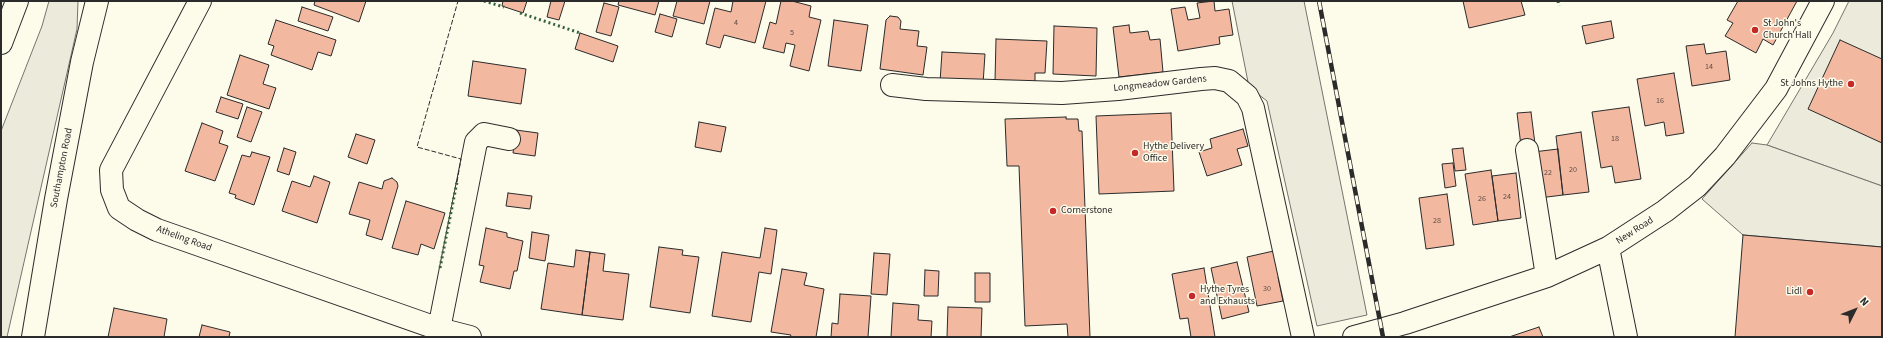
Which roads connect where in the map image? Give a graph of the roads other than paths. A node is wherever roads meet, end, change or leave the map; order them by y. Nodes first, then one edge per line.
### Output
1 (17, 1) edge
2 (97, 1) edge
3 (200, 1) edge
4 (1823, 1) edge
5 (1, 43) edge
6 (892, 85) dead end
7 (509, 139) dead end
8 (1527, 150) dead end
9 (1608, 248) junction
10 (1547, 276) junction
11 (439, 329) junction
12 (33, 337) edge
13 (470, 337) edge
14 (1303, 337) edge
15 (1354, 337) edge
16 (1626, 337) edge

1 - 5 street
2 - 12 street, Southampton Road
3 - 11 street, Atheling Road
4 - 9 street, New Road
6 - 14 street, Longmeadow Gardens
7 - 11 street
8 - 10 street
9 - 10 street, New Road
9 - 16 street
10 - 15 street, New Road
11 - 13 street, Atheling Road

